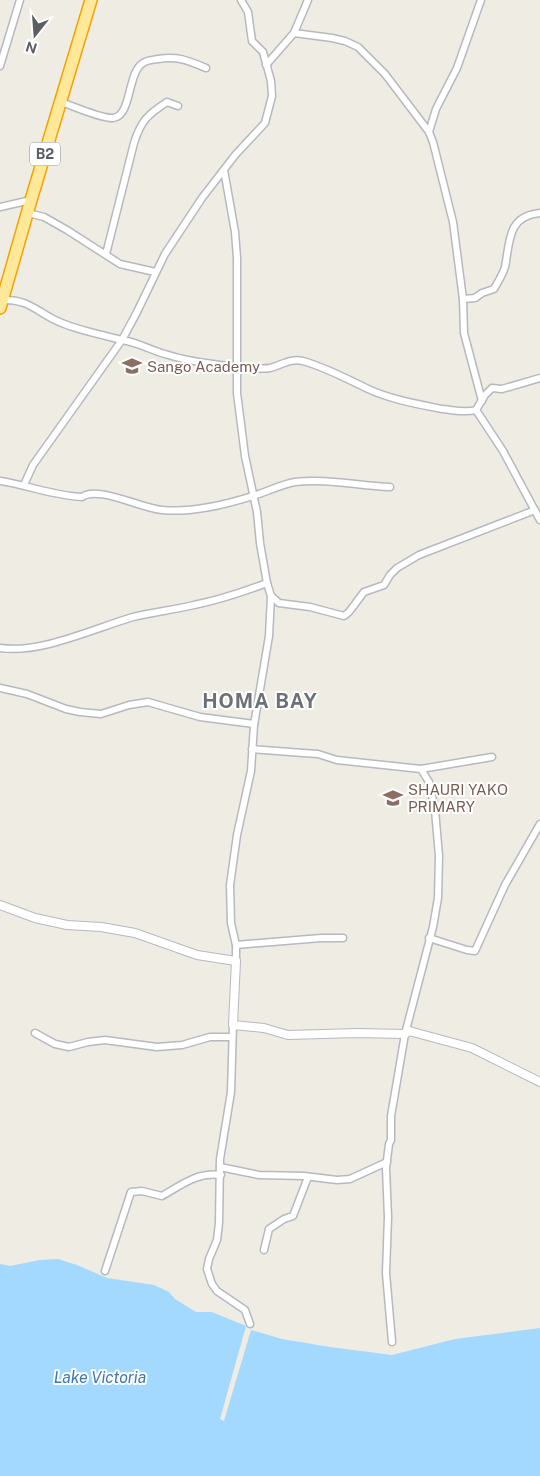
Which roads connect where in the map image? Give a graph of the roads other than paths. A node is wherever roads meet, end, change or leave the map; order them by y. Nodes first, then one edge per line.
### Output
1 (20, 0) edge
2 (91, 0) edge
3 (241, 0) edge
4 (308, 0) edge
5 (481, 0) edge
6 (294, 33) junction
7 (266, 65) junction
8 (0, 66) edge
9 (206, 68) dead end
10 (61, 102) junction
11 (178, 106) dead end
12 (428, 132) junction
13 (224, 170) junction
14 (31, 200) junction
15 (0, 207) edge
16 (28, 213) junction
17 (540, 213) edge
18 (106, 254) junction
19 (155, 272) junction
20 (463, 299) junction
21 (1, 304) edge
22 (122, 340) junction
23 (236, 366) junction
24 (540, 378) edge
25 (482, 401) junction
26 (476, 410) junction
27 (0, 481) edge
28 (24, 485) junction
29 (390, 487) dead end
30 (254, 495) junction
31 (535, 510) junction
32 (540, 520) edge
33 (267, 583) junction
34 (271, 596) junction
35 (0, 648) edge
36 (0, 688) edge
37 (254, 725) junction
38 (252, 749) junction
39 (492, 757) dead end
40 (422, 769) junction
41 (540, 824) edge
42 (0, 904) edge
43 (343, 938) dead end
44 (429, 938) junction
45 (236, 945) junction
46 (236, 961) junction
47 (233, 1025) junction
48 (35, 1033) dead end
49 (405, 1034) junction
50 (232, 1037) junction
51 (540, 1082) edge
52 (387, 1162) junction
53 (220, 1167) junction
54 (221, 1175) junction
55 (308, 1177) junction
56 (264, 1250) dead end
57 (105, 1271) dead end
58 (250, 1324) dead end
59 (392, 1342) dead end

1 - 8 street
2 - 10 highway, B2
3 - 7 street
4 - 6 street
5 - 12 street
6 - 7 street
6 - 12 street
7 - 13 street
9 - 10 street
10 - 14 highway, B2
11 - 18 street
12 - 20 street
13 - 19 street
13 - 23 street
14 - 15 street
14 - 16 highway, B2
16 - 18 street
16 - 21 highway, B2
17 - 20 street
18 - 19 street
19 - 22 street
20 - 25 street
21 - 22 street
22 - 23 street
22 - 28 street
23 - 26 street
23 - 30 street
24 - 25 street
25 - 26 street
26 - 31 street
27 - 28 street
28 - 30 street
29 - 30 street
30 - 33 street
31 - 32 street
31 - 34 street
33 - 34 street
33 - 35 street
34 - 37 street
36 - 37 street
37 - 38 street
38 - 40 street
38 - 45 street
39 - 40 street
40 - 44 street
41 - 44 street
42 - 46 street
43 - 45 street
44 - 49 street
45 - 46 street
46 - 47 street
47 - 49 street
47 - 50 street
48 - 50 street
49 - 51 street
49 - 52 street
50 - 53 street
52 - 55 street
52 - 59 street
53 - 54 street
53 - 55 street
54 - 57 street
54 - 58 street
55 - 56 street

